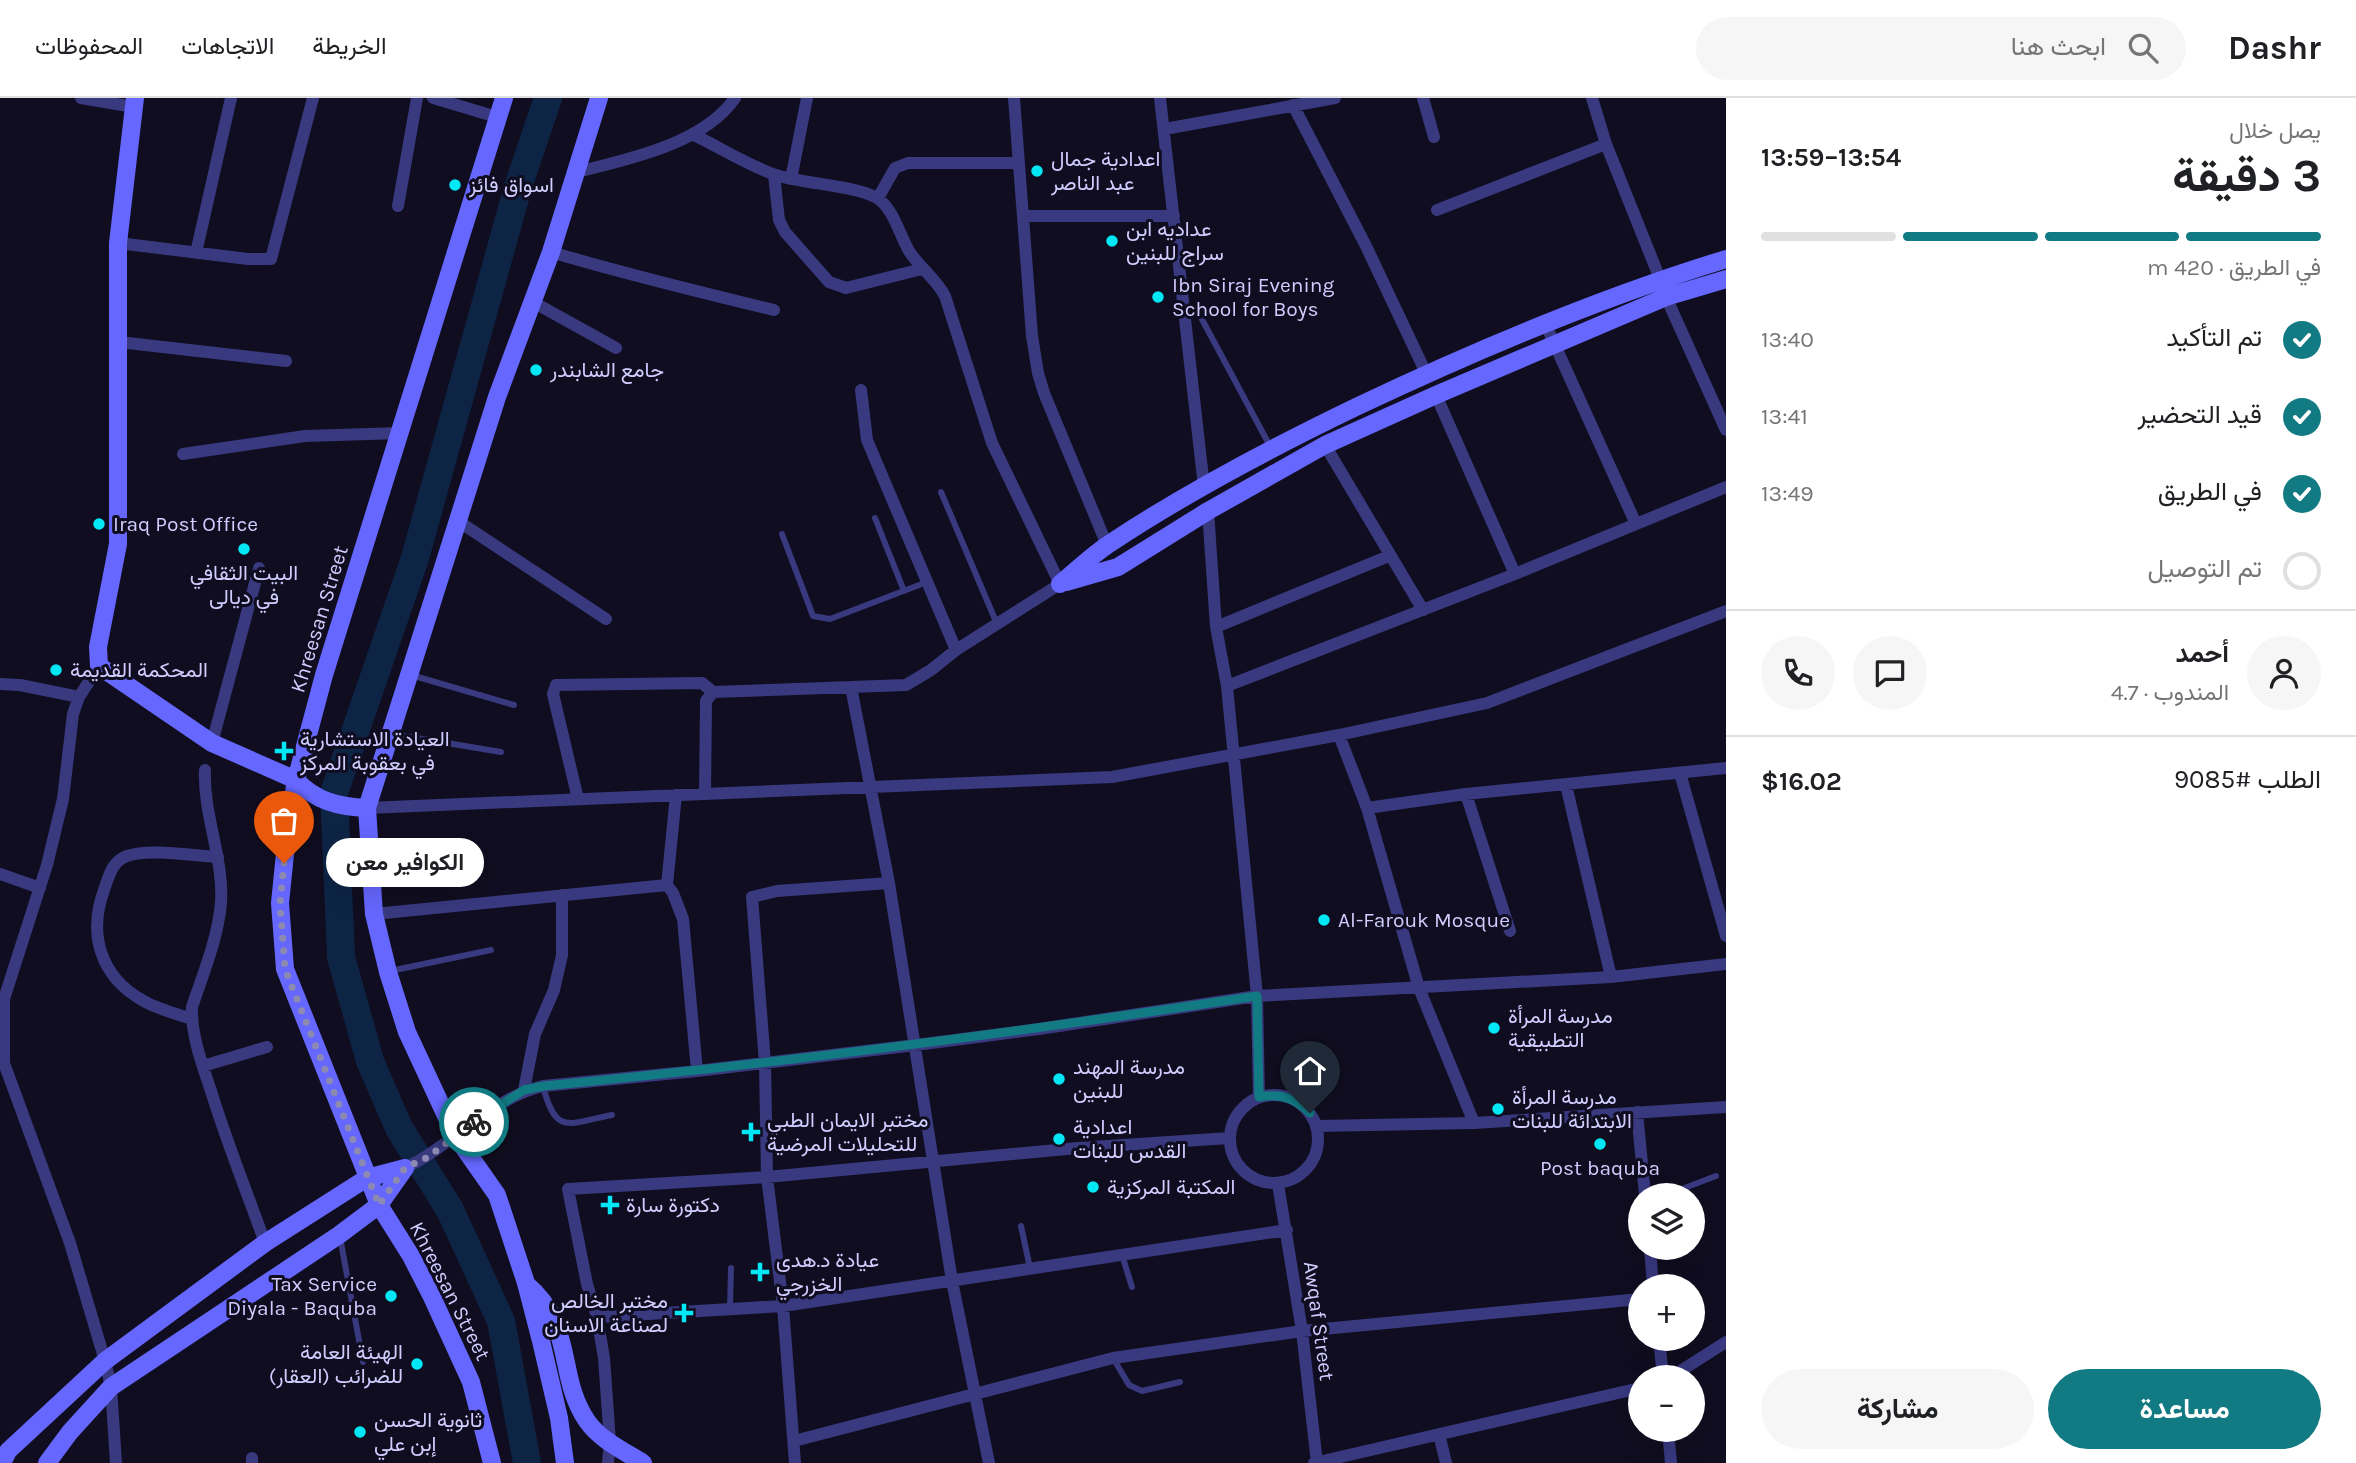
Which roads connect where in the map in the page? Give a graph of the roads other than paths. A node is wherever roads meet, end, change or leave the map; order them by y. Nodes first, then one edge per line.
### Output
1 (81, 98) edge
2 (231, 98) edge
3 (313, 98) edge
4 (417, 98) edge
5 (433, 98) edge
6 (504, 98) edge
7 (599, 98) edge
8 (735, 98) edge
9 (807, 98) edge
10 (1014, 98) edge
11 (1160, 98) edge
12 (1335, 98) edge
13 (1423, 98) edge
14 (1592, 98) edge
15 (134, 102) edge
16 (1293, 105) junction
17 (498, 117) junction
18 (1165, 129) junction
19 (694, 135) junction
20 (1434, 137) dead end
21 (1606, 144) junction
22 (1018, 163) junction
23 (577, 172) junction
24 (774, 175) junction
25 (791, 178) junction
26 (878, 198) junction
27 (398, 206) dead end
28 (1437, 211) dead end
29 (1024, 216) junction
30 (1174, 216) junction
31 (118, 243) junction
32 (551, 252) junction
33 (196, 253) junction
34 (1726, 259) edge
35 (922, 269) junction
36 (1660, 279) junction
37 (1726, 279) edge
38 (1666, 297) junction
39 (533, 302) junction
40 (1184, 308) junction
41 (774, 310) dead end
42 (1545, 323) junction
43 (119, 342) junction
44 (1552, 344) junction
45 (616, 348) dead end
46 (286, 361) dead end
47 (1426, 373) junction
48 (860, 390) dead end
49 (1436, 395) junction
50 (1726, 429) edge
51 (401, 433) junction
52 (1325, 445) junction
53 (1271, 448) junction
54 (183, 454) dead end
55 (1204, 487) junction
56 (1726, 487) edge
57 (941, 492) dead end
58 (1208, 511) junction
59 (875, 518) dead end
60 (458, 521) junction
61 (1636, 524) junction
62 (782, 534) dead end
63 (1107, 545) junction
64 (1389, 556) junction
65 (260, 568) dead end
66 (1515, 574) junction
67 (927, 582) junction
68 (1059, 584) junction
69 (904, 591) junction
70 (1423, 610) junction
71 (1726, 611) edge
72 (606, 619) dead end
73 (998, 625) junction
74 (1216, 627) junction
75 (956, 650) junction
76 (99, 666) junction
77 (410, 674) junction
78 (0, 684) edge
79 (1227, 686) junction
80 (851, 687) junction
81 (713, 692) junction
82 (79, 697) junction
83 (514, 705) dead end
84 (391, 734) junction
85 (1339, 735) junction
86 (212, 743) junction
87 (502, 752) dead end
88 (1234, 754) junction
89 (1726, 768) edge
90 (205, 770) dead end
91 (1679, 773) junction
92 (296, 780) junction
93 (1566, 785) junction
94 (870, 788) junction
95 (705, 793) junction
96 (1466, 794) junction
97 (676, 795) junction
98 (578, 799) junction
99 (367, 808) junction
100 (1367, 808) junction
101 (218, 857) junction
102 (0, 874) edge
103 (889, 883) junction
104 (667, 885) junction
105 (40, 888) junction
106 (562, 895) junction
107 (374, 914) junction
108 (1510, 930) dead end
109 (1726, 936) edge
110 (491, 950) dead end
111 (1726, 964) edge
112 (388, 972) junction
113 (1611, 977) junction
114 (1419, 988) junction
115 (1257, 996) junction
116 (192, 1019) junction
117 (916, 1045) junction
118 (267, 1047) dead end
119 (765, 1063) junction
120 (203, 1066) junction
121 (697, 1071) junction
122 (544, 1086) junction
123 (524, 1090) junction
124 (1259, 1097) junction
125 (1726, 1107) edge
126 (1637, 1112) junction
127 (612, 1115) dead end
128 (1474, 1123) junction
129 (1317, 1126) junction
130 (455, 1135) junction
131 (1229, 1138) junction
132 (932, 1162) junction
133 (405, 1168) junction
134 (1716, 1176) dead end
135 (767, 1177) junction
136 (368, 1178) junction
137 (1644, 1183) edge
138 (1698, 1183) edge
139 (1278, 1184) junction
140 (379, 1205) junction
141 (1021, 1226) dead end
142 (1287, 1230) junction
143 (339, 1235) junction
144 (265, 1243) junction
145 (1122, 1255) junction
146 (731, 1268) dead end
147 (1031, 1269) junction
148 (952, 1281) junction
149 (526, 1283) junction
150 (1132, 1287) dead end
151 (1628, 1300) edge
152 (783, 1306) junction
153 (730, 1309) junction
154 (597, 1317) junction
155 (1302, 1331) junction
156 (1726, 1342) edge
157 (1113, 1358) junction
158 (105, 1361) junction
159 (363, 1362) dead end
160 (1690, 1365) edge
161 (1180, 1382) dead end
162 (111, 1387) junction
163 (1628, 1391) edge
164 (976, 1393) junction
165 (1439, 1434) junction
166 (794, 1441) junction
167 (610, 1442) junction
168 (1669, 1442) edge
169 (3, 1452) edge
170 (47, 1463) edge
171 (116, 1463) edge
172 (492, 1463) edge
173 (565, 1463) edge
174 (608, 1463) edge
175 (643, 1463) edge
176 (795, 1463) edge
177 (989, 1463) edge
178 (1316, 1463) edge
179 (1446, 1463) edge
180 (1671, 1463) edge

1 - 15 street
2 - 33 street
3 - 33 street
4 - 27 street
5 - 17 street
6 - 17 street, Khreesan Street
7 - 23 street
8 - 19 street
9 - 25 street
10 - 22 street
11 - 18 street
12 - 16 street
13 - 20 street
14 - 21 street
15 - 31 street
16 - 18 street
16 - 47 street
17 - 51 street, Khreesan Street
18 - 30 street
19 - 23 street
19 - 24 street
21 - 28 street
21 - 36 street
22 - 26 street
22 - 29 street
23 - 32 street
24 - 25 street
24 - 35 street
25 - 26 street
26 - 35 street
29 - 30 street
29 - 63 street
30 - 40 street
31 - 33 street
31 - 43 street
32 - 39 street
32 - 41 street
34 - 36 street
35 - 68 street
36 - 42 street
37 - 38 street
38 - 44 street
38 - 50 street
39 - 45 street
39 - 60 street
40 - 53 lane
40 - 55 street
42 - 44 street
42 - 47 street
43 - 46 street
43 - 76 street
44 - 49 street
44 - 61 street
47 - 53 street
48 - 67 street
49 - 52 street
49 - 66 street
51 - 54 street
51 - 92 street, Khreesan Street
52 - 58 street
52 - 64 street
53 - 55 street
55 - 63 street
56 - 61 street
57 - 73 lane
58 - 68 street
58 - 74 street
59 - 69 lane
60 - 72 street
60 - 77 street
61 - 66 street
62 - 69 lane
63 - 68 street
64 - 70 street
64 - 74 street
65 - 86 street
66 - 70 street
67 - 69 lane
67 - 75 street
68 - 73 street
70 - 79 street
71 - 85 street
73 - 75 street
74 - 79 street
75 - 80 street
76 - 82 street
76 - 86 street
77 - 83 lane
77 - 84 street
78 - 82 street
79 - 88 street
80 - 81 street
80 - 94 street
81 - 95 street
81 - 98 street
82 - 105 street
84 - 87 lane
84 - 99 street
85 - 88 street
85 - 100 street
86 - 92 street
88 - 94 street
88 - 115 street
89 - 91 street
90 - 101 street
91 - 93 street
91 - 109 street
92 - 99 street
92 - 136 street, Khreesan Street
93 - 96 street
93 - 113 street
94 - 95 street
94 - 103 street
95 - 97 street
96 - 100 street
96 - 108 street
97 - 98 street
97 - 104 street
98 - 99 street
99 - 107 street
100 - 114 street
101 - 116 street
101 - 116 street
102 - 105 street
103 - 117 street
103 - 119 street
104 - 106 street
104 - 121 street
105 - 158 street
106 - 107 street
106 - 123 street
107 - 112 street
110 - 112 lane
111 - 113 street
112 - 130 street
113 - 114 street
114 - 115 street
114 - 128 street
115 - 117 street
115 - 124 street
116 - 120 street
117 - 119 street
117 - 132 street
118 - 120 street
119 - 121 street
119 - 135 street
120 - 144 street
121 - 122 street
122 - 123 street
122 - 127 lane
123 - 130 street
124 - 129 street
124 - 131 street
125 - 126 street
126 - 128 street
126 - 137 street
128 - 129 street
129 - 139 street
130 - 133 street
130 - 149 street
131 - 132 street
131 - 139 street
132 - 135 street
132 - 148 street
133 - 136 street
133 - 140 street
134 - 138 lane
135 - 152 street
135 - 154 street
136 - 140 street, Khreesan Street
136 - 144 street
139 - 142 street, Awqaf Street
140 - 143 street
140 - 172 street, Khreesan Street
141 - 147 lane
142 - 145 street
142 - 155 street, Awqaf Street
143 - 159 lane
143 - 162 street
144 - 158 street
145 - 147 street
145 - 150 lane
146 - 153 lane
147 - 148 street
148 - 152 street
148 - 164 street
149 - 167 street
149 - 173 street
151 - 155 street
152 - 153 street
152 - 166 street
153 - 154 street
154 - 167 street
155 - 157 street
155 - 178 street, Awqaf Street
156 - 160 street
157 - 161 lane
157 - 164 street
158 - 162 street
158 - 169 street
162 - 170 street
162 - 171 street
163 - 165 street
164 - 166 street
164 - 177 street
165 - 178 street
165 - 179 street
166 - 176 street
167 - 174 street
167 - 175 street
168 - 180 street

